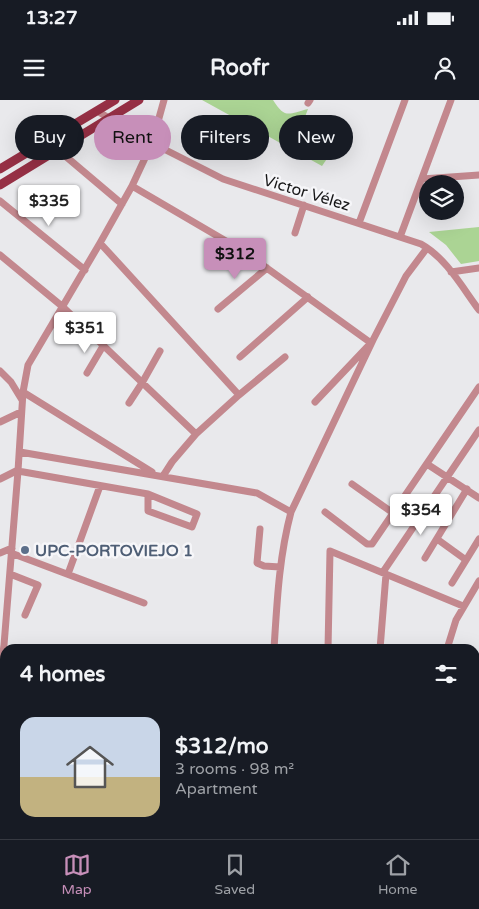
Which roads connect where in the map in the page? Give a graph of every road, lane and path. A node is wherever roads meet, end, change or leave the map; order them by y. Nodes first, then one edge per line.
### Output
1 (115, 100) edge
2 (139, 100) edge
3 (164, 100) edge
4 (405, 100) edge
5 (451, 100) edge
6 (97, 111) junction
7 (104, 115) edge
8 (114, 115) edge
9 (160, 115) edge
10 (171, 152) edge
11 (40, 160) edge
12 (71, 160) edge
13 (144, 160) edge
14 (0, 169) edge
15 (423, 175) edge
16 (479, 175) edge
17 (464, 176) edge
18 (0, 185) edge
19 (132, 186) junction
20 (419, 187) edge
21 (0, 200) edge
22 (122, 204) junction
23 (304, 205) junction
24 (359, 223) junction
25 (294, 233) dead end
26 (400, 237) junction
27 (100, 243) junction
28 (427, 248) junction
29 (0, 255) edge
30 (267, 268) junction
31 (479, 268) edge
32 (85, 270) junction
33 (451, 272) junction
34 (308, 297) junction
35 (63, 307) junction
36 (218, 309) dead end
37 (479, 310) edge
38 (372, 343) junction
39 (103, 346) junction
40 (160, 351) dead end
41 (240, 357) dead end
42 (285, 358) dead end
43 (28, 365) junction
44 (0, 371) edge
45 (87, 373) dead end
46 (7, 377) junction
47 (142, 383) junction
48 (479, 387) edge
49 (23, 392) junction
50 (239, 395) junction
51 (22, 401) junction
52 (315, 402) dead end
53 (128, 403) dead end
54 (22, 412) junction
55 (0, 422) edge
56 (479, 430) edge
57 (195, 433) junction
58 (20, 452) junction
59 (427, 464) junction
60 (18, 470) junction
61 (160, 475) junction
62 (448, 477) junction
63 (0, 479) edge
64 (352, 484) dead end
65 (100, 486) junction
66 (467, 490) junction
67 (148, 494) junction
68 (479, 498) edge
69 (291, 512) junction
70 (325, 512) dead end
71 (393, 513) junction
72 (260, 529) dead end
73 (437, 539) junction
74 (479, 539) edge
75 (11, 550) junction
76 (0, 553) edge
77 (424, 558) dead end
78 (466, 560) junction
79 (280, 568) junction
80 (384, 573) junction
81 (10, 574) junction
82 (68, 574) junction
83 (479, 581) edge
84 (452, 583) dead end
85 (144, 603) dead end
86 (463, 606) junction
87 (25, 615) dead end
88 (2, 644) edge
89 (274, 644) edge
90 (328, 644) edge
91 (380, 644) edge
92 (448, 644) edge

1 - 6 main road
2 - 8 main road
3 - 9 street
4 - 24 street
5 - 15 street
6 - 7 street, Victor Vélez
6 - 14 main road
10 - 23 street, Victor Vélez
11 - 18 main road
12 - 22 street
13 - 19 street
16 - 17 street
19 - 22 street
19 - 30 street
20 - 26 street
21 - 32 street
22 - 27 street
23 - 24 street, Victor Vélez
23 - 25 street
24 - 26 street, Victor Vélez
26 - 28 street, Victor Vélez
27 - 32 street
27 - 50 street
28 - 33 street, Victor Vélez
28 - 38 street
29 - 35 street
30 - 34 street
30 - 36 street
31 - 33 street
32 - 35 street
33 - 37 street, Victor Vélez
34 - 38 street
34 - 41 street
35 - 39 street
35 - 43 street
38 - 52 street
38 - 69 street
39 - 45 street
39 - 47 street
40 - 47 street
42 - 50 street
43 - 46 street
43 - 49 street
44 - 46 street
46 - 51 street
47 - 53 street
47 - 57 street
48 - 59 street
49 - 51 street
49 - 61 street
50 - 57 street
51 - 54 street
54 - 55 street
54 - 58 street
56 - 62 street
57 - 61 street
58 - 60 street
58 - 61 street
59 - 62 street
59 - 71 street
60 - 63 street
60 - 65 street
60 - 75 street
61 - 69 street
62 - 66 street
62 - 80 street
64 - 71 street
65 - 67 street
65 - 82 street
66 - 68 street
66 - 73 street
67 - 67 street
69 - 79 street
70 - 71 street
72 - 79 street
73 - 77 street
73 - 78 street
74 - 78 street
75 - 76 street
75 - 81 street
75 - 82 street
78 - 84 street
79 - 89 street
80 - 86 street
80 - 90 street
80 - 91 street
81 - 87 street
81 - 88 street
82 - 85 street
83 - 86 street
86 - 92 street

